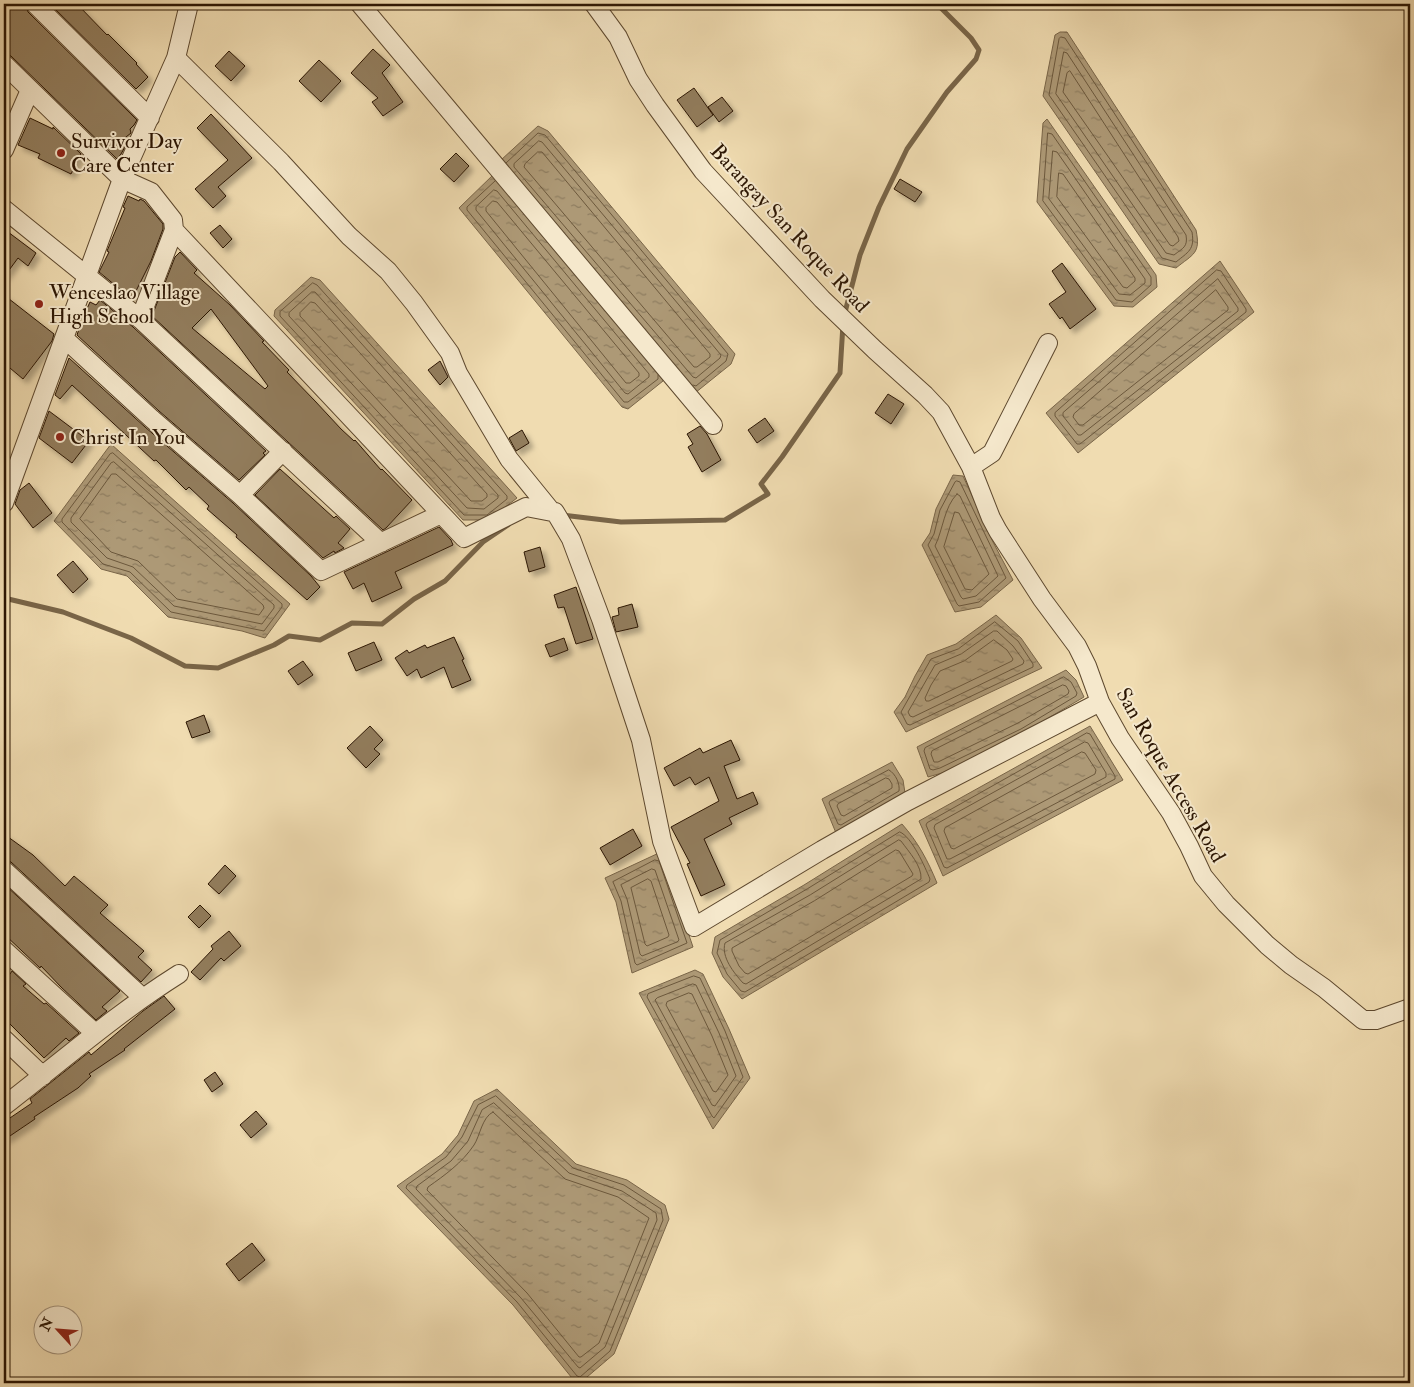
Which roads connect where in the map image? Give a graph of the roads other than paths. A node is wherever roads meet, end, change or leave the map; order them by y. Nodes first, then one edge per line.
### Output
1 (35, 4) edge
2 (189, 4) edge
3 (360, 4) edge
4 (594, 4) edge
5 (176, 58) junction
6 (4, 64) edge
7 (30, 90) junction
8 (150, 118) junction
9 (4, 150) edge
10 (122, 180) junction
11 (4, 209) edge
12 (174, 230) junction
13 (88, 277) junction
14 (140, 319) junction
15 (65, 339) junction
16 (1048, 343) dead end
17 (713, 425) dead end
18 (283, 451) junction
19 (971, 467) junction
20 (240, 495) junction
21 (4, 503) edge
22 (552, 512) junction
23 (441, 514) junction
24 (381, 543) junction
25 (1100, 702) junction
26 (4, 870) edge
27 (4, 950) edge
28 (179, 974) dead end
29 (142, 998) junction
30 (1410, 1008) edge
31 (95, 1033) junction
32 (4, 1039) edge
33 (43, 1076) junction
34 (4, 1106) edge

1 - 8 street
2 - 5 street
3 - 17 street
4 - 19 street, Barangay San Roque Road
5 - 8 street
5 - 22 street
6 - 7 street
7 - 9 street
7 - 10 street
8 - 10 street
10 - 12 street
10 - 13 street
11 - 13 street
12 - 14 street
12 - 23 street
13 - 14 street
13 - 15 street
14 - 18 street
15 - 20 street
15 - 21 street
16 - 19 street
18 - 20 street
18 - 24 street
19 - 25 street, San Roque Access Road
20 - 24 street
22 - 23 street
22 - 25 street
23 - 24 street
25 - 30 street, San Roque Access Road
26 - 29 street
27 - 31 street
28 - 29 street
29 - 31 street
31 - 33 street
32 - 33 street
33 - 34 street

